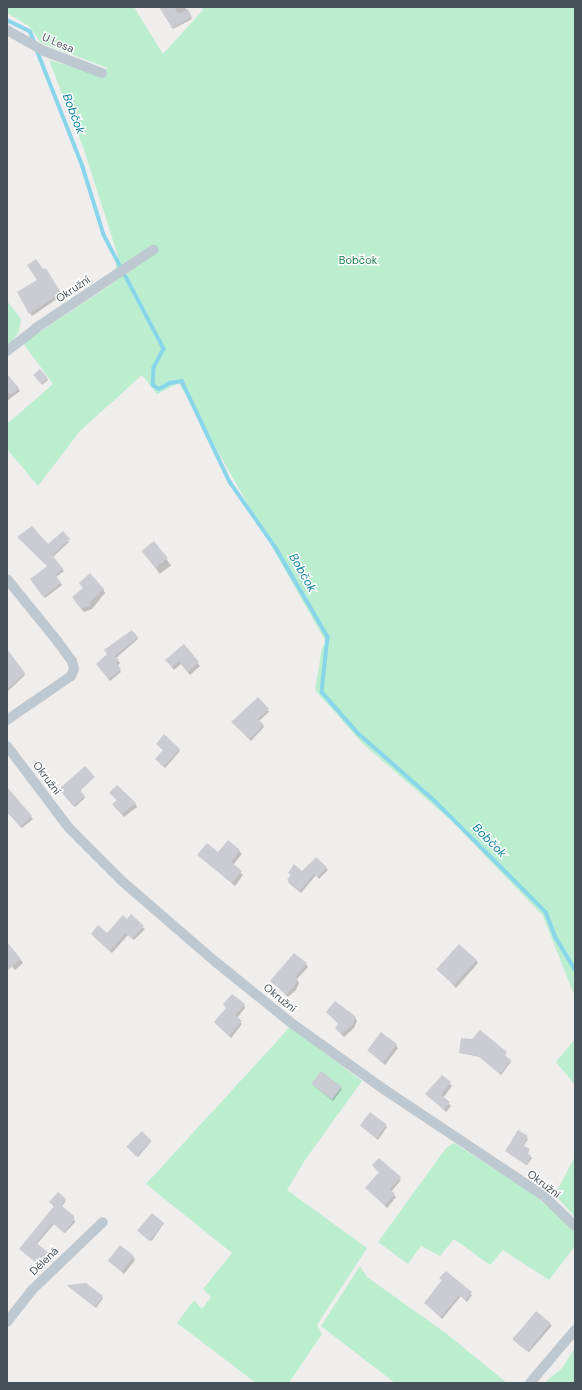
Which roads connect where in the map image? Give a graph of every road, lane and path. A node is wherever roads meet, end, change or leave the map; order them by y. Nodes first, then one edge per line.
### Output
1 (7, 30) edge
2 (102, 73) dead end
3 (153, 250) dead end
4 (7, 351) edge
5 (7, 579) edge
6 (7, 720) edge
7 (7, 746) edge
8 (103, 1222) dead end
9 (575, 1226) edge
10 (7, 1322) edge
11 (575, 1330) edge
12 (530, 1383) edge

1 - 2 street, U Lesa
3 - 4 street, Okružní
5 - 6 street
7 - 9 street, Okružní
8 - 10 street, Dělená
11 - 12 street

